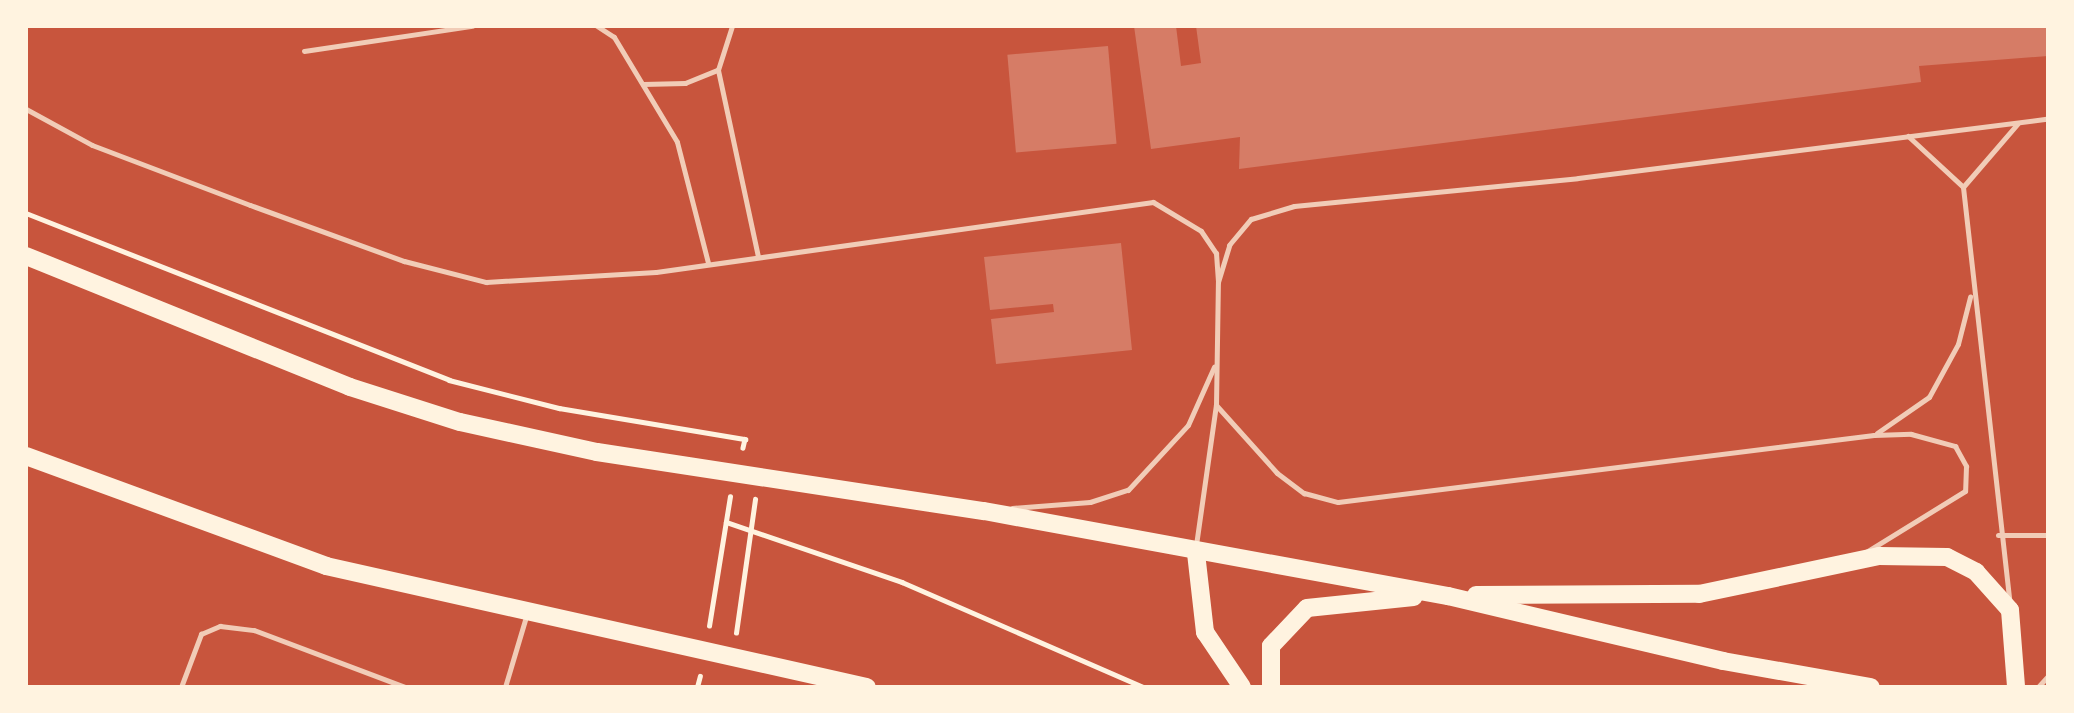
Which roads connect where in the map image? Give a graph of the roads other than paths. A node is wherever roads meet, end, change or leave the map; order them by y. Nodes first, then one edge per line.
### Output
1 (472, 26) edge
2 (597, 26) edge
3 (732, 26) edge
4 (304, 51) dead end
5 (718, 71) junction
6 (643, 83) junction
7 (26, 109) edge
8 (2048, 119) edge
9 (2018, 123) junction
10 (1908, 136) junction
11 (1963, 187) junction
12 (26, 256) edge
13 (758, 256) junction
14 (708, 262) junction
15 (1218, 282) junction
16 (1972, 291) junction
17 (1215, 365) junction
18 (1216, 405) junction
19 (1874, 435) junction
20 (26, 456) edge
21 (984, 511) junction
22 (1998, 535) junction
23 (2048, 536) edge
24 (1196, 554) junction
25 (1845, 565) junction
26 (1448, 596) junction
27 (2010, 610) junction
28 (527, 612) junction
29 (2048, 677) edge
30 (181, 687) edge
31 (405, 687) edge
32 (505, 687) edge
33 (867, 687) edge
34 (1242, 687) edge
35 (1271, 687) edge
36 (1871, 687) edge
37 (2016, 687) edge
38 (2038, 687) edge

1 - 4 lane
2 - 6 lane
3 - 5 lane
5 - 6 lane
5 - 13 lane
6 - 14 lane
7 - 14 lane
8 - 9 lane
9 - 10 lane
9 - 11 lane
10 - 11 lane
10 - 15 lane
11 - 16 lane
12 - 21 main road
13 - 14 lane
13 - 15 lane
15 - 17 lane
16 - 19 lane
16 - 22 lane
17 - 18 lane
17 - 21 lane
18 - 19 lane
18 - 24 lane
19 - 25 lane
20 - 28 main road
21 - 24 main road
22 - 23 lane
22 - 27 lane
24 - 26 main road
24 - 34 main road
25 - 26 main road
25 - 27 main road
26 - 35 main road
26 - 36 main road
27 - 37 main road
28 - 32 lane
28 - 33 main road
29 - 38 lane
30 - 31 lane

